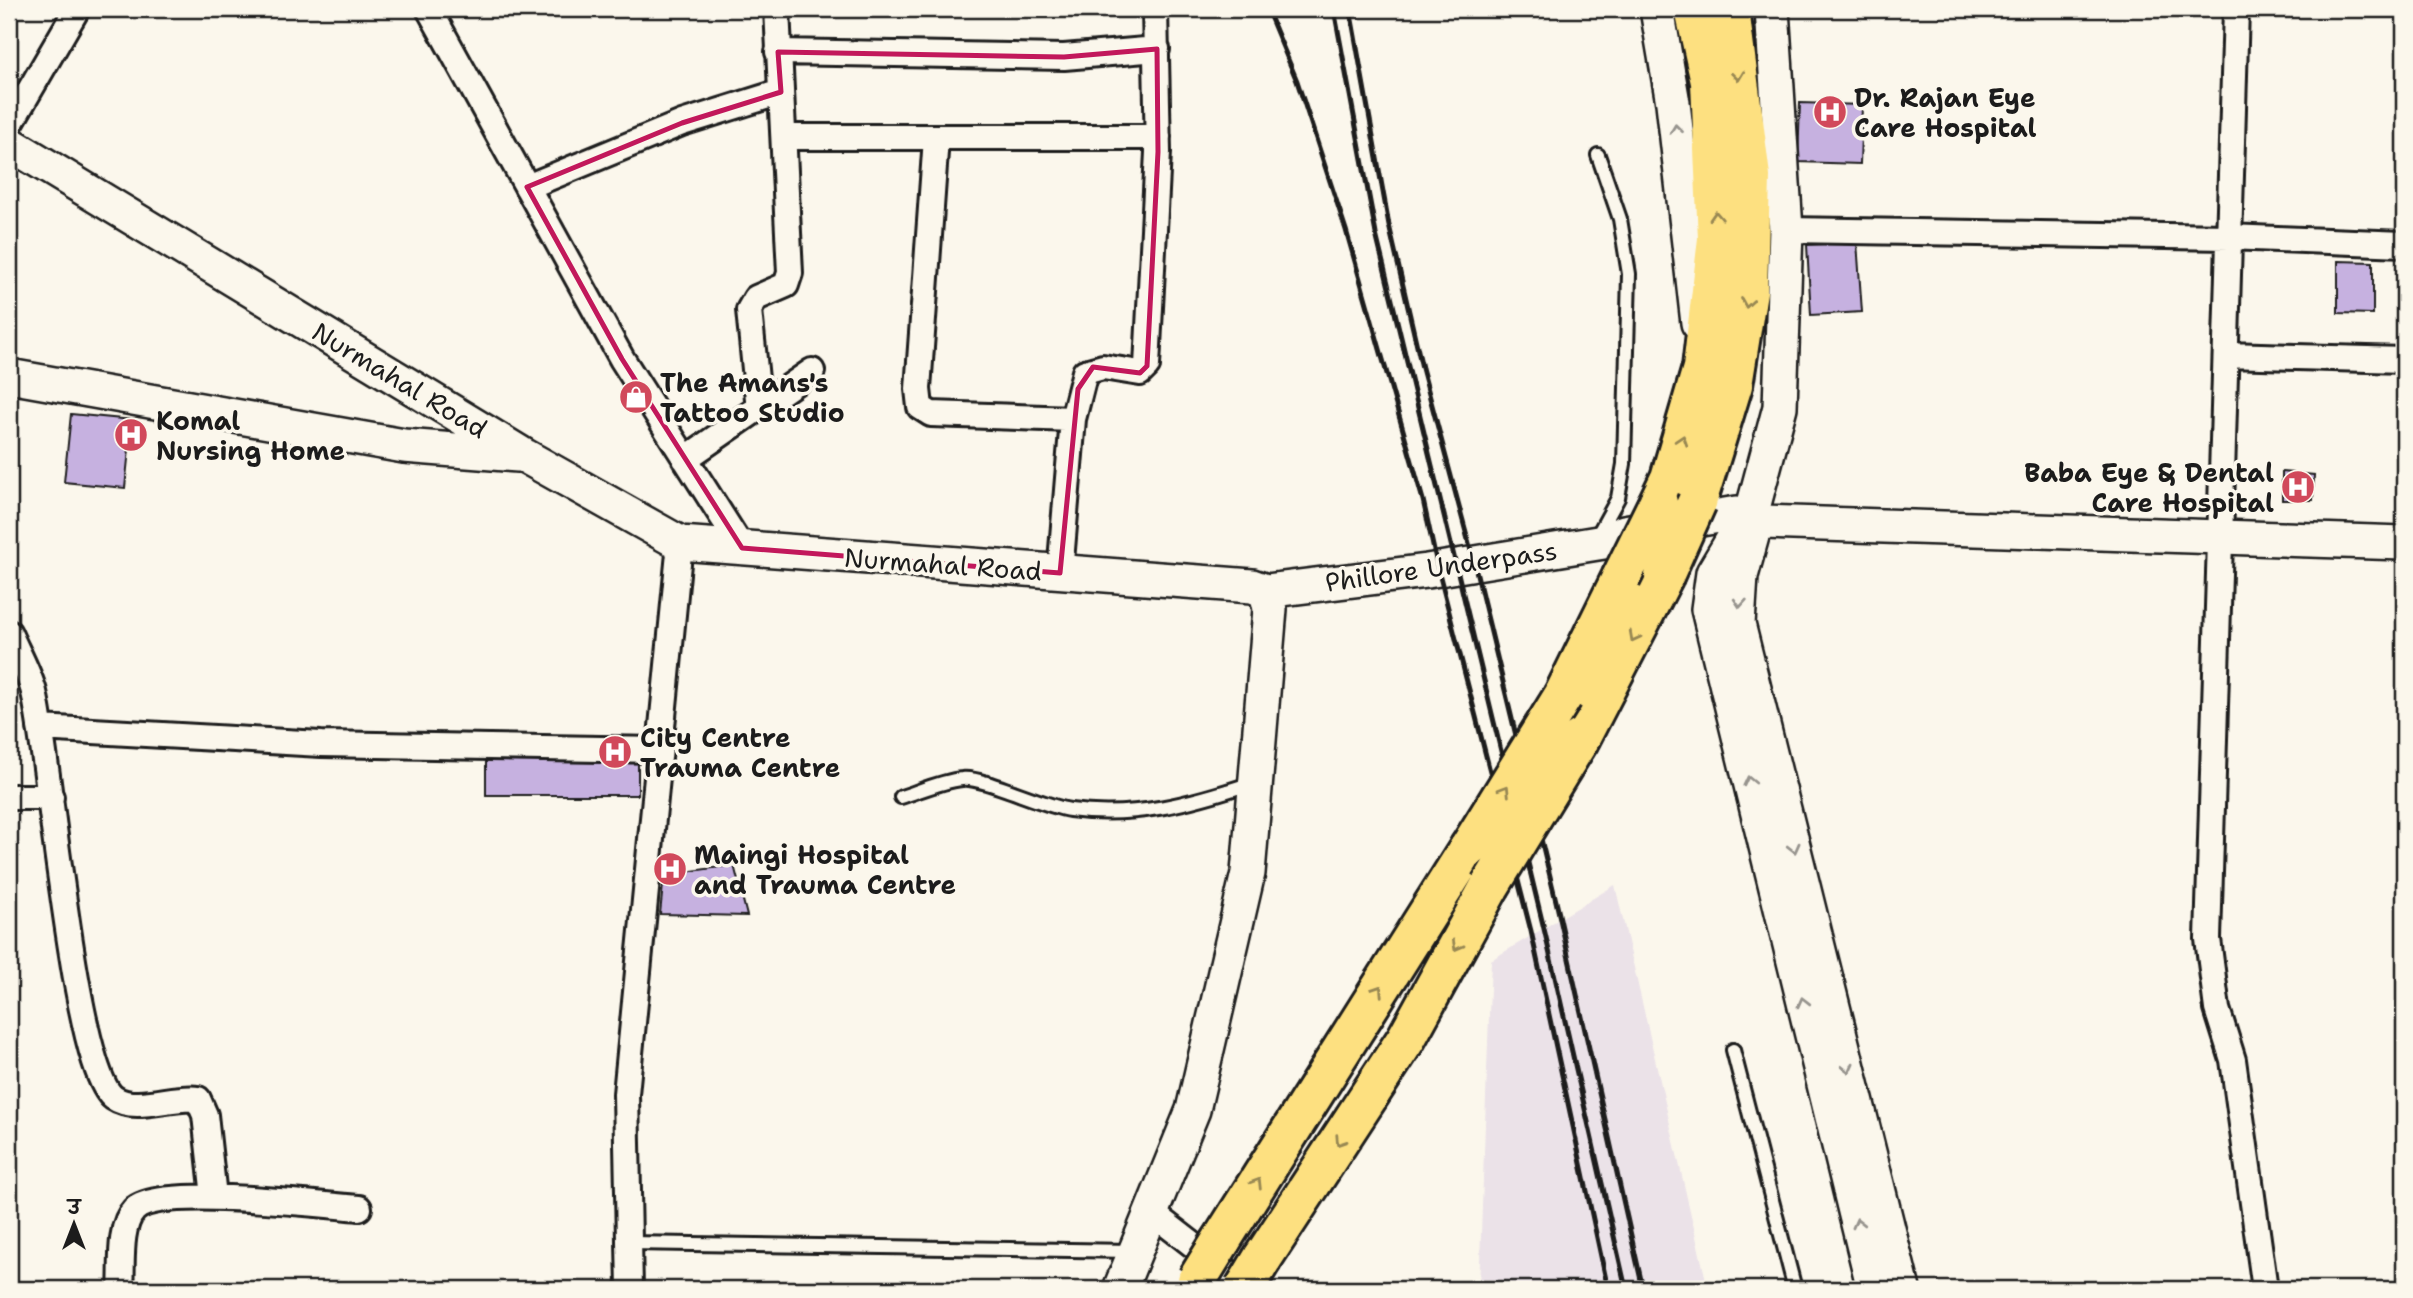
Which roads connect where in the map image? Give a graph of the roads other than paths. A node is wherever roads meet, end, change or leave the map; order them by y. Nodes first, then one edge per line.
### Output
1 (429, 9) edge
2 (777, 9) edge
3 (1155, 9) edge
4 (1657, 9) edge
5 (1694, 9) edge
6 (1730, 9) edge
7 (1772, 9) edge
8 (2236, 9) edge
9 (67, 13) edge
10 (1157, 49) junction
11 (778, 52) junction
12 (780, 92) junction
13 (9, 126) edge
14 (784, 137) junction
15 (1158, 137) junction
16 (936, 138) junction
17 (9, 143) edge
18 (1598, 155) dead end
19 (527, 187) junction
20 (1786, 230) junction
21 (2229, 237) junction
22 (2404, 244) edge
23 (2226, 355) junction
24 (2404, 360) edge
25 (1702, 368) junction
26 (812, 371) dead end
27 (9, 376) edge
28 (759, 409) junction
29 (1073, 419) junction
30 (524, 456) junction
31 (685, 459) junction
32 (1747, 523) junction
33 (2221, 535) junction
34 (1605, 542) junction
35 (680, 543) junction
36 (2404, 543) edge
37 (742, 548) junction
38 (1060, 573) junction
39 (1266, 591) junction
40 (9, 633) edge
41 (34, 690) junction
42 (9, 691) edge
43 (40, 728) junction
44 (659, 750) junction
45 (1256, 782) junction
46 (9, 797) edge
47 (51, 797) junction
48 (901, 797) dead end
49 (1734, 1050) dead end
50 (214, 1197) junction
51 (359, 1208) dead end
52 (1152, 1213) junction
53 (629, 1243) junction
54 (1137, 1251) junction
55 (1252, 1279) edge
56 (1194, 1285) edge
57 (121, 1289) edge
58 (630, 1289) edge
59 (1119, 1289) edge
60 (1795, 1289) edge
61 (1874, 1289) edge
62 (1903, 1289) edge
63 (2266, 1289) edge

1 - 19 street
2 - 11 street
3 - 10 street
25 -> 4 street
25 -> 5 highway
6 -> 55 highway, bridge
7 - 20 street
8 - 21 street
9 - 13 street
10 - 11 street
10 - 15 street
11 - 12 street
12 - 14 street
12 - 19 street
14 - 16 street
14 - 28 street
15 - 16 street
15 - 29 street
16 - 29 street
17 - 30 street, Nurmahal Road
18 - 34 lane
19 - 31 street
20 - 21 street
20 - 32 street
21 - 22 street
21 - 23 street
23 - 24 street
23 - 33 street
56 -> 25 highway, bridge
26 - 28 street
27 - 30 street
28 - 31 street
29 - 38 street
30 - 35 street, Nurmahal Road
31 - 37 street
32 - 33 street
32 - 34 street, Phillore Underpass
61 -> 32 street
32 -> 62 street
33 - 36 street
33 - 63 street
34 - 39 street, Phillore Underpass
35 - 37 street, Nurmahal Road
35 - 44 street
37 - 38 street, Nurmahal Road
38 - 39 street, Nurmahal Road
39 - 45 street
40 - 41 street
41 - 42 street
41 - 43 street
43 - 44 street
43 - 47 street
44 - 53 street
45 - 48 lane
45 - 52 street
46 - 47 street
47 - 50 street
49 - 60 lane
50 - 51 street
50 - 57 street
52 - 54 street
52 - 55 street
53 - 54 lane
53 - 58 street
54 - 59 street

